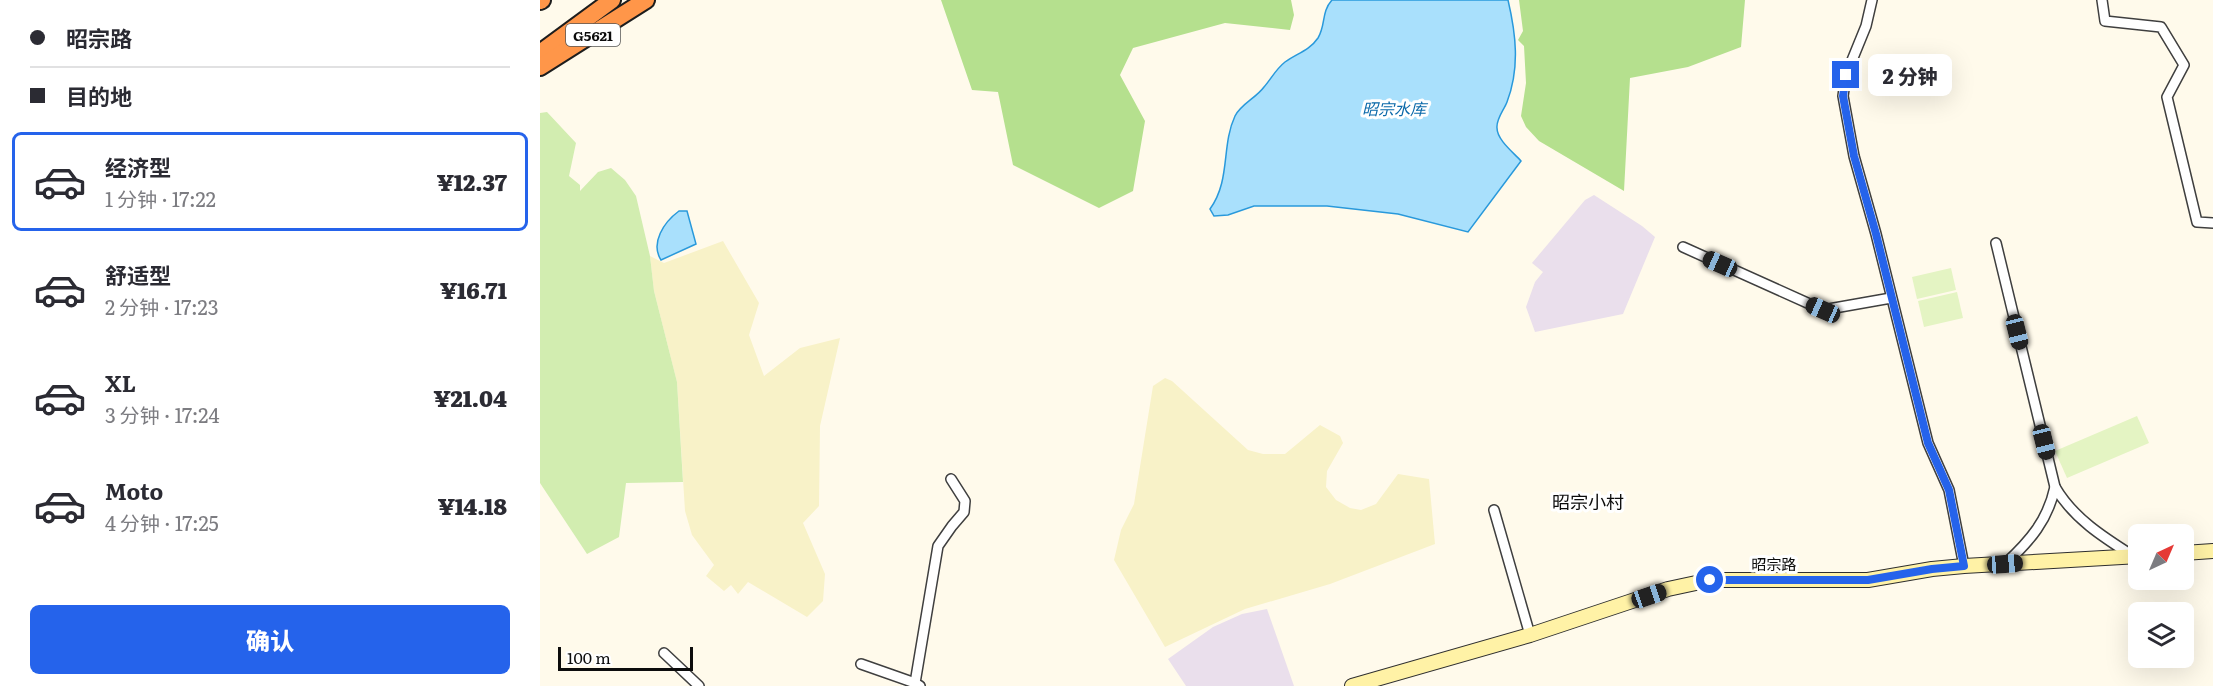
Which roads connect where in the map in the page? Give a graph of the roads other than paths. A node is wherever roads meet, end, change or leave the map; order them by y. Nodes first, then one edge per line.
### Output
1 (612, 0) edge
2 (646, 0) edge
3 (1872, 0) edge
4 (2102, 0) edge
5 (540, 53) edge
6 (540, 67) edge
7 (2213, 223) edge
8 (1996, 243) dead end
9 (1683, 247) dead end
10 (1891, 298) junction
11 (951, 479) dead end
12 (2055, 487) junction
13 (1494, 510) dead end
14 (2128, 551) edge
15 (2213, 551) edge
16 (2194, 552) edge
17 (2128, 556) edge
18 (2005, 564) junction
19 (1964, 566) junction
20 (1530, 635) junction
21 (664, 653) dead end
22 (861, 664) dead end
23 (917, 684) edge
24 (699, 686) edge
25 (1352, 686) edge

1 - 5 highway, G5621
2 - 6 highway, G5621
3 - 10 street
4 - 7 street
8 - 12 street
9 - 10 street
10 - 19 street
11 - 23 street
12 - 14 street
12 - 18 street
13 - 20 street
15 - 16 street
17 - 18 street, 昭宗路
18 - 19 street, 昭宗路
19 - 20 street, 昭宗路
20 - 25 street, 昭宗路
21 - 24 street
22 - 23 street

